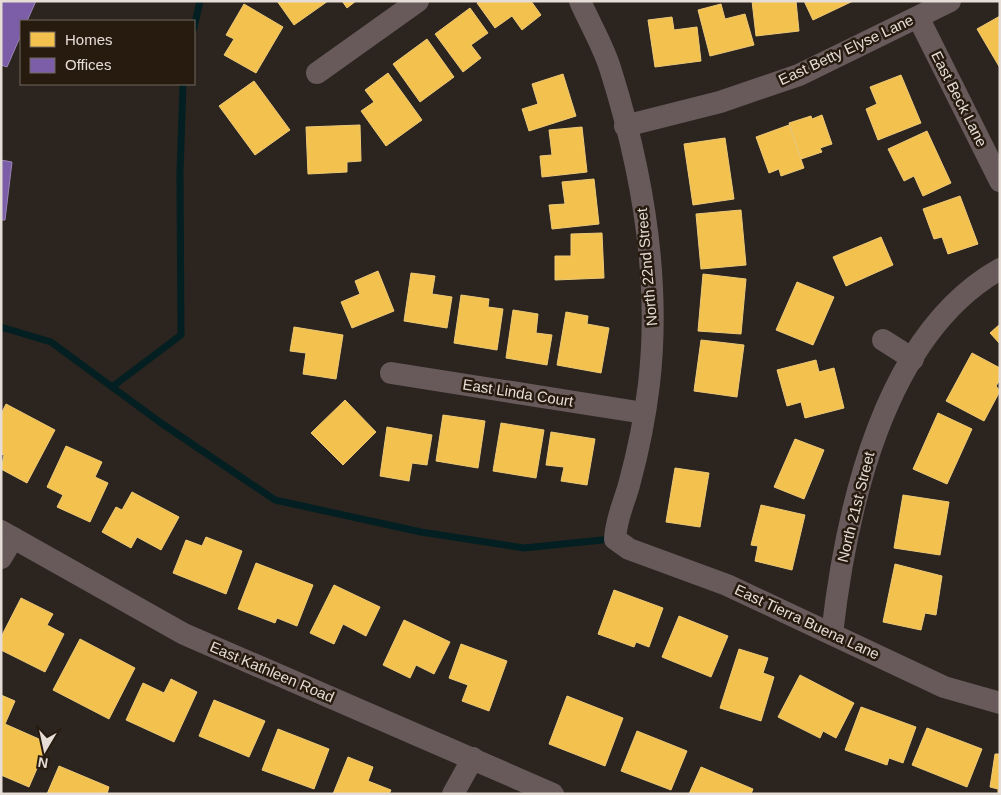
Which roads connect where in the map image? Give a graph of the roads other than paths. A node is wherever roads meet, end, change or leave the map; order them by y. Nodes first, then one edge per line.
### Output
1 (418, 1) edge
2 (580, 1) edge
3 (950, 1) edge
4 (918, 17) junction
5 (317, 73) dead end
6 (625, 126) junction
7 (1000, 181) edge
8 (1000, 269) edge
9 (883, 340) dead end
10 (914, 359) junction
11 (391, 372) dead end
12 (644, 413) junction
13 (7, 535) edge
14 (615, 539) joint
15 (1, 558) edge
16 (832, 634) junction
17 (1000, 703) edge
18 (473, 758) junction
19 (452, 794) edge
20 (554, 794) edge

1 - 5 street
2 - 6 street, North 22nd Street
3 - 4 street, East Betty Elyse Lane
4 - 6 street, East Betty Elyse Lane
4 - 7 street, East Beck Lane
6 - 12 street, North 22nd Street
8 - 10 street, North 21st Street
9 - 10 street
10 - 16 street, North 21st Street
11 - 12 street, East Linda Court
12 - 14 street, North 22nd Street
13 - 15 street
13 - 18 street, East Kathleen Road
14 - 16 street, East Tierra Buena Lane
16 - 17 street, East Tierra Buena Lane
18 - 19 street
18 - 20 street, East Kathleen Road

